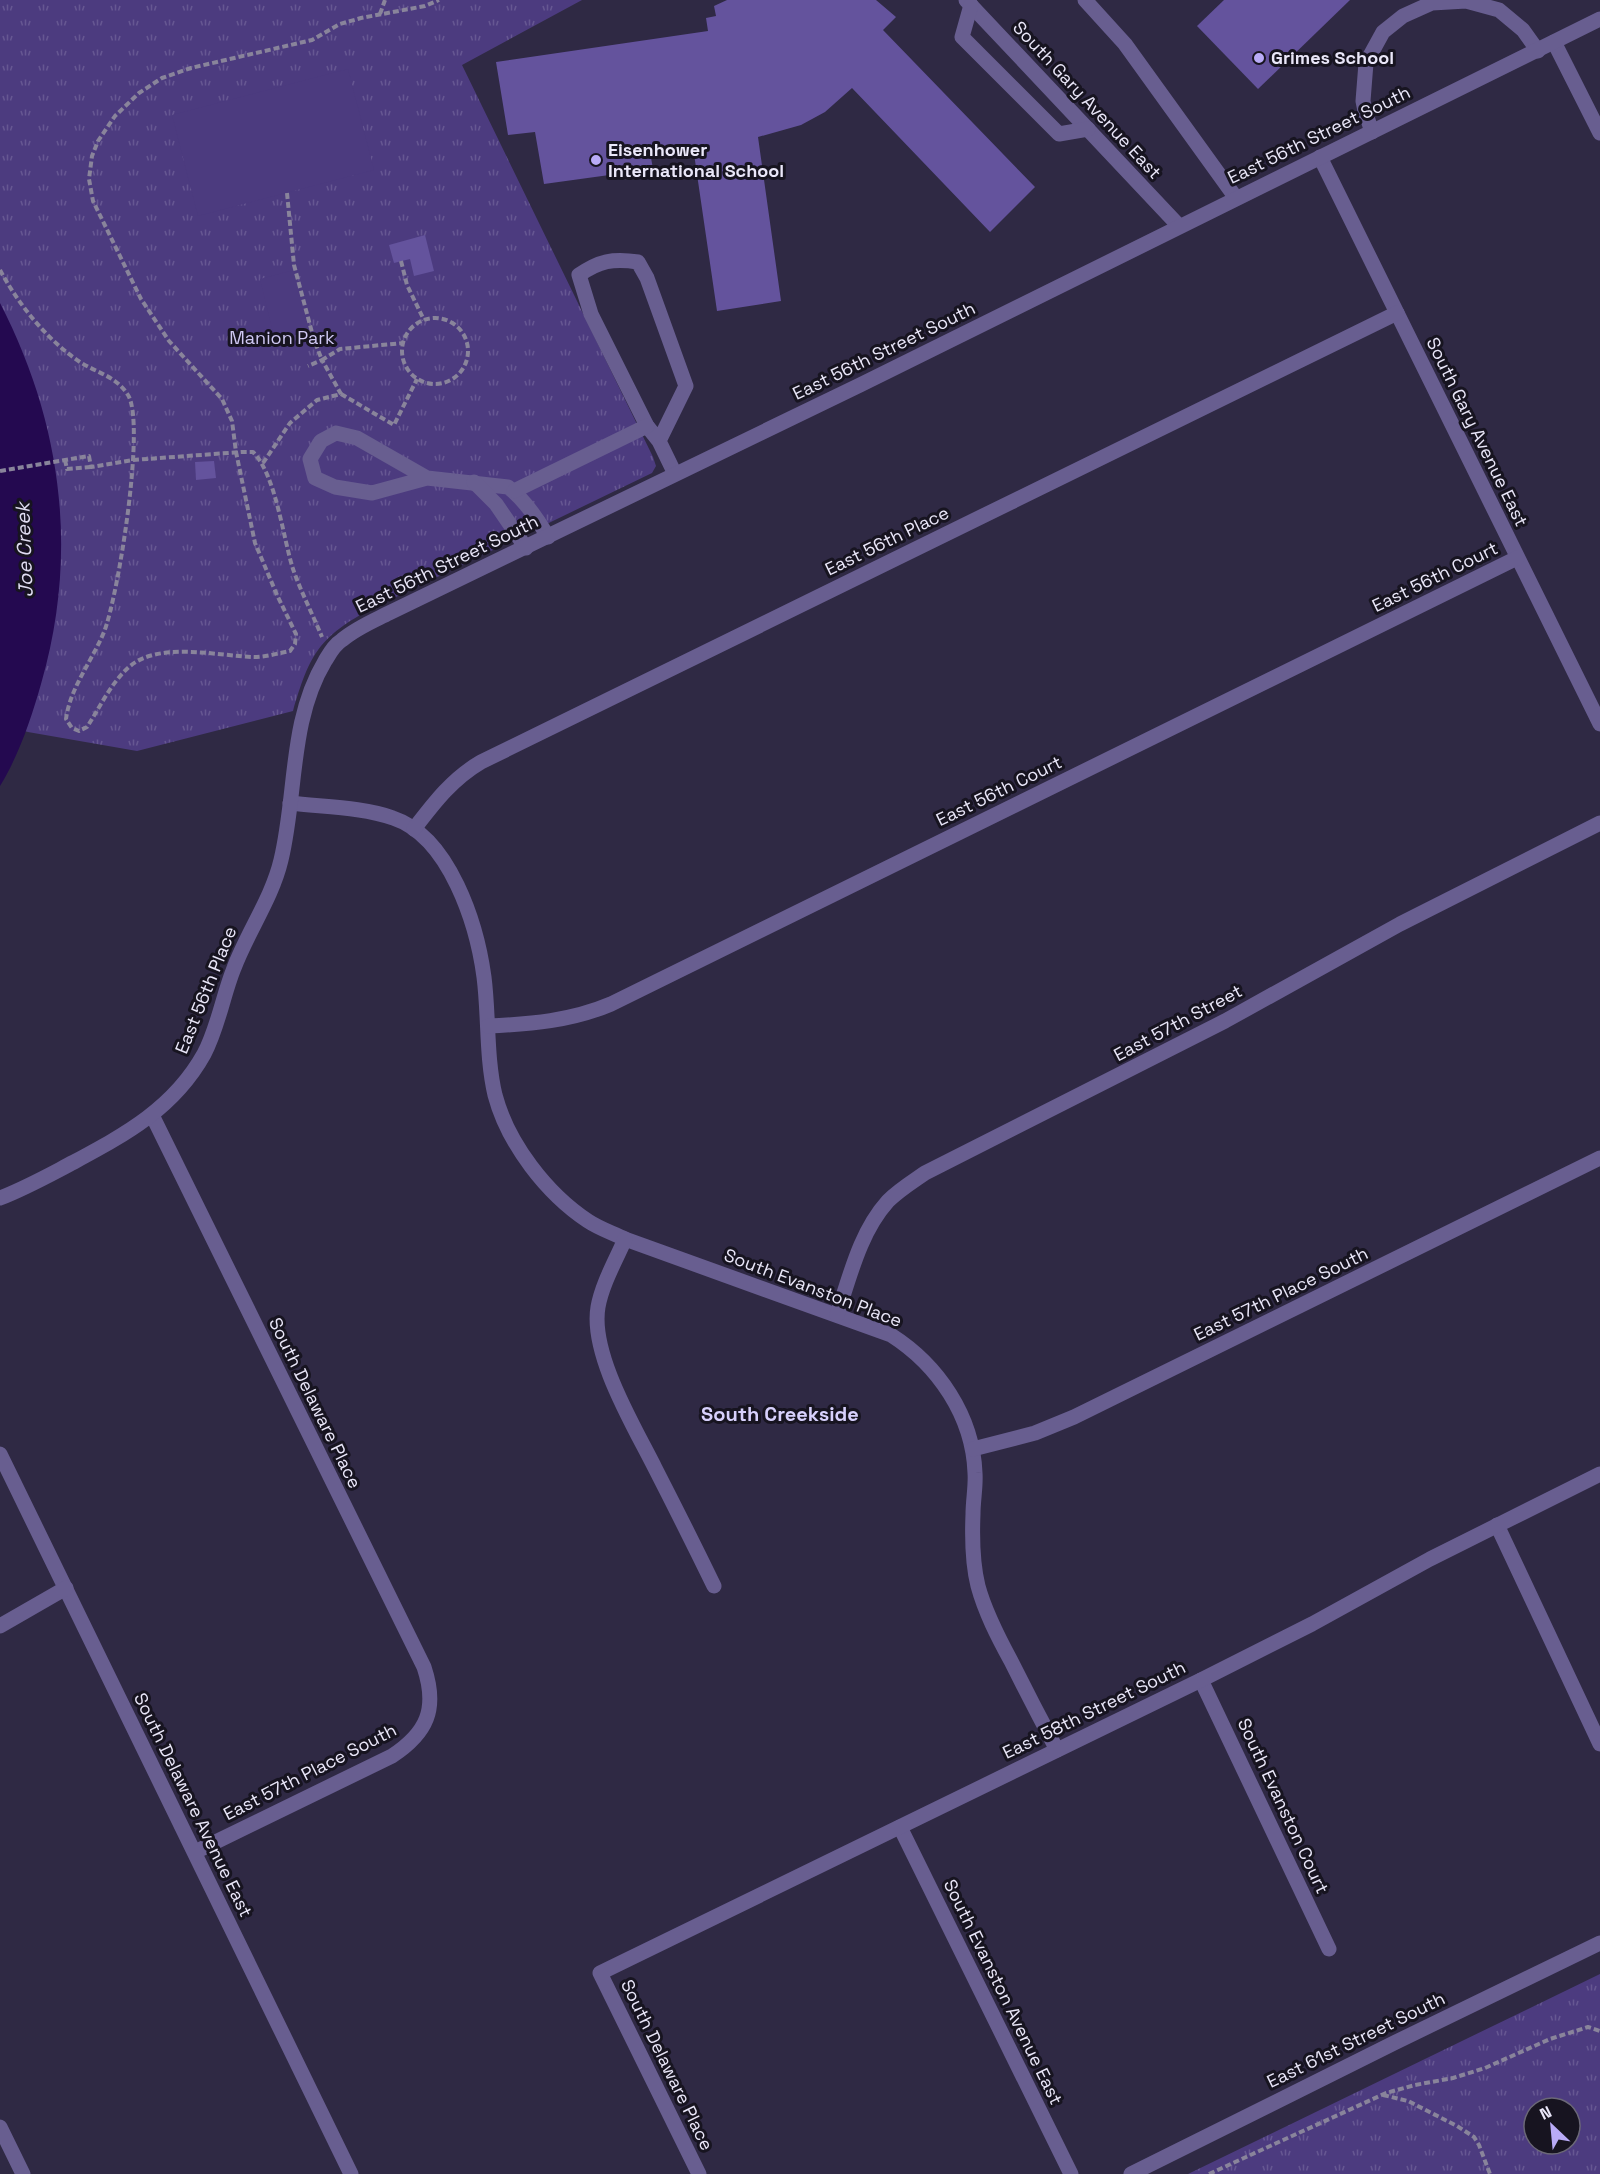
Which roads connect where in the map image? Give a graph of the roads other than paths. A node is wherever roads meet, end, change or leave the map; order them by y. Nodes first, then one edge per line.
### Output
1 (1085, 0) edge
2 (969, 2) edge
3 (1600, 19) edge
4 (1554, 42) junction
5 (1538, 51) junction
6 (1088, 129) junction
7 (1372, 132) junction
8 (1600, 133) edge
9 (1320, 157) junction
10 (1236, 198) junction
11 (1179, 226) junction
12 (1396, 314) junction
13 (647, 426) junction
14 (659, 441) junction
15 (675, 474) junction
16 (427, 478) junction
17 (474, 482) junction
18 (514, 491) junction
19 (548, 537) junction
20 (525, 548) junction
21 (1517, 558) junction
22 (1600, 724) edge
23 (290, 803) junction
24 (1600, 823) edge
25 (414, 829) junction
26 (488, 1026) junction
27 (152, 1115) junction
28 (1600, 1158) edge
29 (0, 1198) edge
30 (625, 1239) junction
31 (837, 1315) junction
32 (973, 1449) junction
33 (0, 1454) edge
34 (1600, 1474) edge
35 (1497, 1525) junction
36 (714, 1586) dead end
37 (66, 1588) junction
38 (0, 1626) edge
39 (1201, 1680) junction
40 (428, 1711) joint
41 (1600, 1744) edge
42 (1057, 1750) junction
43 (900, 1827) junction
44 (195, 1852) junction
45 (1600, 1944) edge
46 (1329, 1949) dead end
47 (600, 1973) joint
48 (0, 2127) edge
49 (23, 2174) edge
50 (351, 2174) edge
51 (699, 2174) edge
52 (1071, 2174) edge
53 (1131, 2174) edge

1 - 10 street
2 - 6 street, South Gary Avenue East
2 - 6 street
3 - 4 street, East 56th Street South
4 - 5 street, East 56th Street South
4 - 8 street
5 - 7 street, East 56th Street South
5 - 7 street
6 - 11 street, South Gary Avenue East
7 - 9 street, East 56th Street South
9 - 10 street, East 56th Street South
9 - 12 street, South Gary Avenue East
10 - 11 street, East 56th Street South
11 - 15 street, East 56th Street South
12 - 21 street, South Gary Avenue East
12 - 25 street, East 56th Place
13 - 14 street
13 - 14 street
13 - 18 street
14 - 15 street
15 - 19 street, East 56th Street South
16 - 16 street
16 - 17 street
17 - 18 street
17 - 20 street
18 - 19 street
19 - 20 street, East 56th Street South
20 - 23 street, East 56th Street South
21 - 22 street, South Gary Avenue East
21 - 26 street, East 56th Court
23 - 25 street
23 - 27 street, East 56th Place
24 - 31 street, East 57th Street
25 - 26 street
26 - 30 street
27 - 29 street, East 56th Place
27 - 40 street, South Delaware Place
28 - 32 street, East 57th Place South
30 - 31 street, South Evanston Place
30 - 36 street
31 - 32 street, South Evanston Place
32 - 42 street, South Evanston Place
33 - 37 street, South Delaware Avenue East
34 - 35 street, East 58th Street South
35 - 39 street, East 58th Street South
35 - 41 street
37 - 38 street
37 - 44 street, South Delaware Avenue East
39 - 42 street, East 58th Street South
39 - 46 street, South Evanston Court
40 - 44 street, East 57th Place South
42 - 43 street, East 58th Street South
43 - 47 street, East 58th Street South
43 - 52 street, South Evanston Avenue East
44 - 50 street, South Delaware Avenue East
45 - 53 street, East 61st Street South
47 - 51 street, South Delaware Place
48 - 49 street

